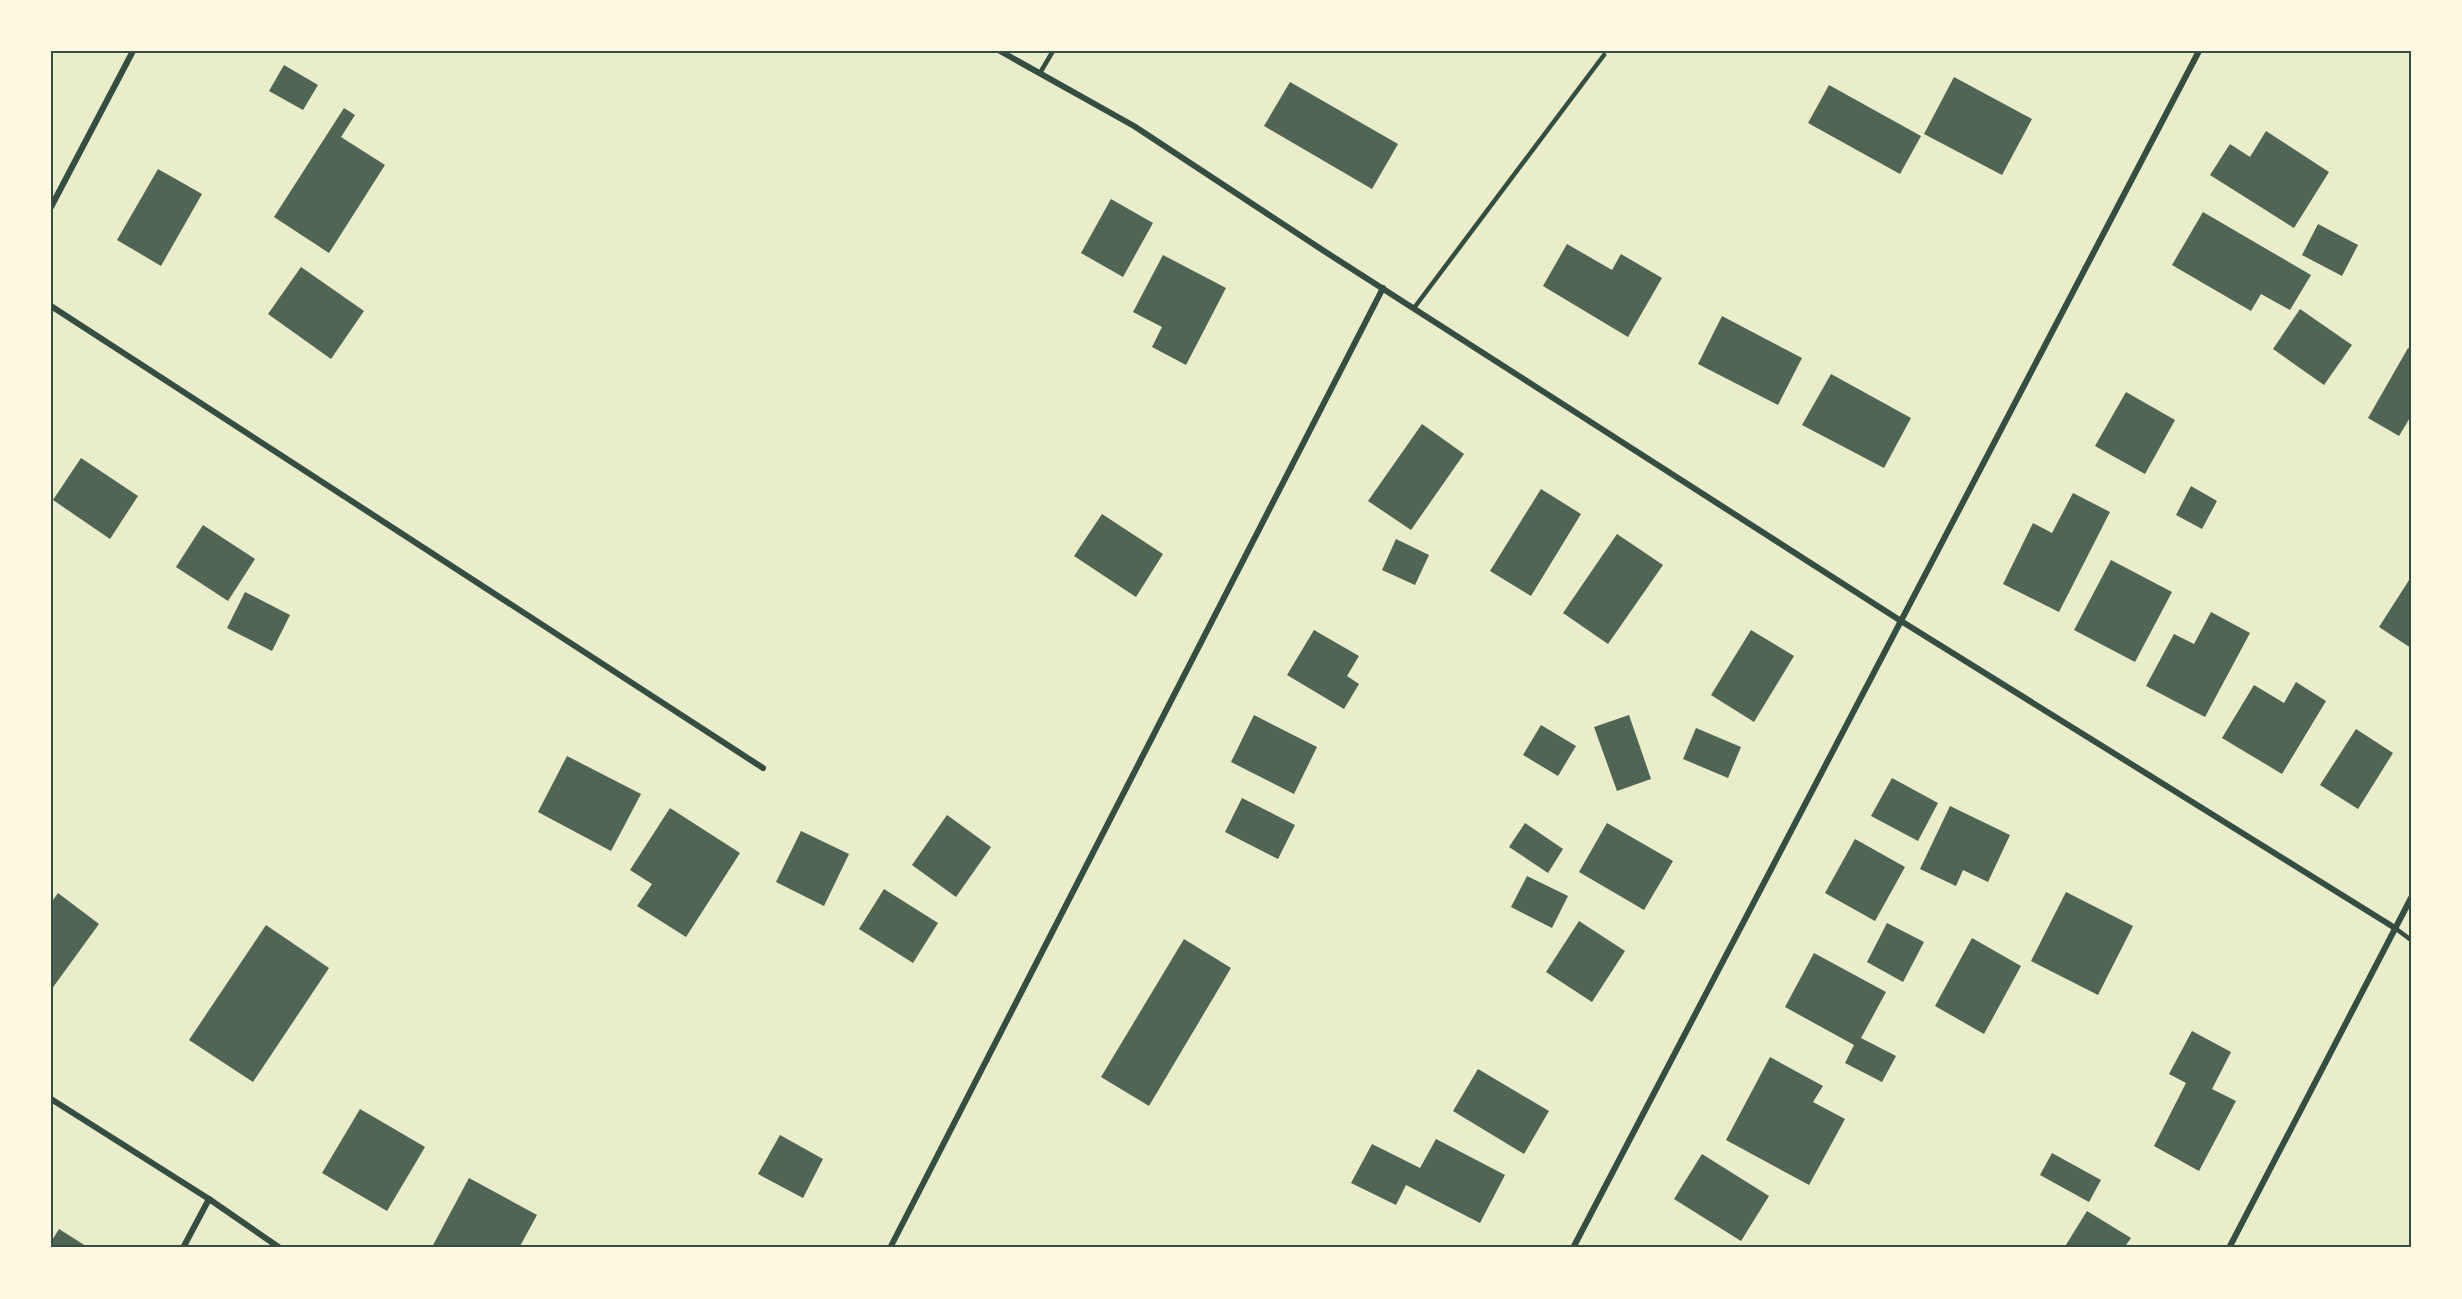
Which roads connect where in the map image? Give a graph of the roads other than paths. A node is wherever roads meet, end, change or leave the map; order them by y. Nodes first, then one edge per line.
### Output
1 (134, 51) edge
2 (1000, 51) edge
3 (1053, 51) edge
4 (2199, 51) edge
5 (1604, 55) dead end
6 (1040, 73) junction
7 (51, 207) edge
8 (1383, 288) junction
9 (51, 306) edge
10 (1414, 308) junction
11 (1901, 621) junction
12 (763, 768) dead end
13 (2411, 898) edge
14 (2395, 928) junction
15 (2411, 940) edge
16 (51, 1099) edge
17 (208, 1199) junction
18 (183, 1248) edge
19 (280, 1248) edge
20 (890, 1248) edge
21 (1573, 1248) edge
22 (2229, 1248) edge

1 - 7 street
2 - 6 street
3 - 6 lane
4 - 11 street
5 - 10 lane
6 - 8 street
8 - 10 street
8 - 20 street
9 - 12 street
10 - 11 street
11 - 14 street
11 - 21 street
13 - 14 street
14 - 15 lane
14 - 22 street
16 - 17 street
17 - 18 street
17 - 19 street

